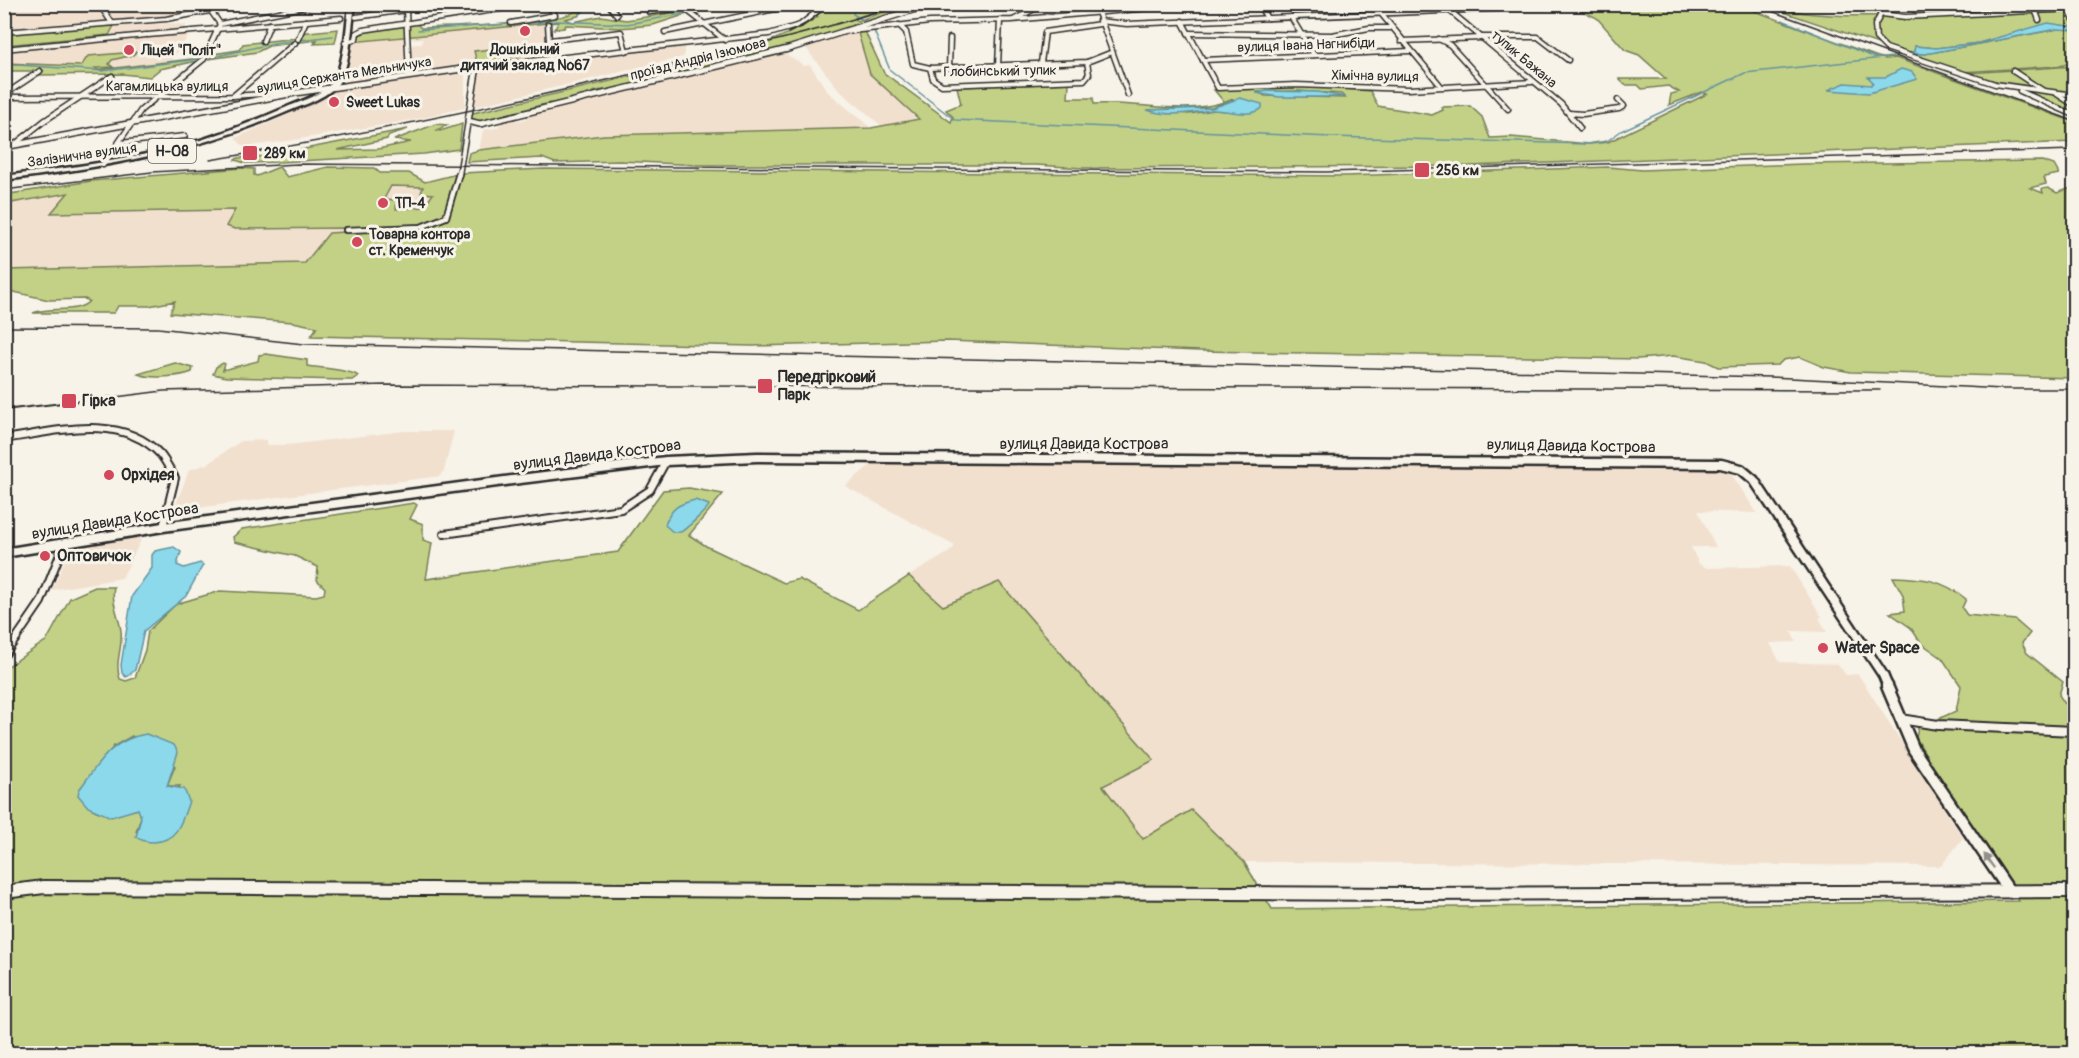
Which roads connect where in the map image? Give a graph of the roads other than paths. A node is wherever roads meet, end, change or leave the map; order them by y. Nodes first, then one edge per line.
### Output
1 (99, 4) edge
2 (206, 4) edge
3 (239, 4) edge
4 (319, 4) edge
5 (352, 4) edge
6 (368, 4) edge
7 (450, 4) edge
8 (533, 4) edge
9 (548, 4) edge
10 (617, 4) edge
11 (799, 4) edge
12 (932, 4) edge
13 (1044, 4) edge
14 (1095, 4) edge
15 (1195, 4) edge
16 (1258, 4) edge
17 (1373, 4) edge
18 (1460, 4) edge
19 (1872, 4) edge
20 (2033, 4) edge
21 (2066, 4) edge
22 (609, 5) edge
23 (684, 6) edge
24 (825, 6) edge
25 (1562, 6) dead end
26 (2069, 9) junction
27 (2074, 9) edge
28 (210, 10) junction
29 (1466, 10) junction
30 (2036, 10) junction
31 (406, 11) junction
32 (1450, 11) junction
33 (649, 12) dead end
34 (1097, 12) junction
35 (1381, 13) junction
36 (617, 15) dead end
37 (1881, 15) junction
38 (356, 17) dead end
39 (1292, 17) junction
40 (341, 18) dead end
41 (1267, 18) junction
42 (885, 20) junction
43 (1000, 20) junction
44 (1012, 20) junction
45 (2039, 20) dead end
46 (2074, 20) edge
47 (306, 21) junction
48 (1182, 21) junction
49 (1100, 22) junction
50 (112, 23) junction
51 (511, 23) dead end
52 (270, 24) junction
53 (407, 24) junction
54 (548, 24) dead end
55 (706, 24) junction
56 (899, 25) junction
57 (220, 26) junction
58 (890, 26) junction
59 (864, 28) junction
60 (1390, 28) junction
61 (4, 32) edge
62 (665, 32) dead end
63 (1188, 33) junction
64 (1302, 35) junction
65 (950, 38) dead end
66 (1482, 38) junction
67 (1439, 39) junction
68 (550, 40) junction
69 (725, 40) junction
70 (263, 41) dead end
71 (1401, 41) junction
72 (345, 44) junction
73 (5, 48) edge
74 (626, 51) junction
75 (1410, 51) junction
76 (1110, 53) junction
77 (1314, 55) junction
78 (550, 59) junction
79 (1203, 60) junction
80 (1568, 60) dead end
81 (1087, 62) junction
82 (1041, 63) junction
83 (998, 66) junction
84 (469, 68) junction
85 (930, 68) junction
86 (949, 68) junction
87 (2070, 70) dead end
88 (40, 71) dead end
89 (2013, 71) dead end
90 (2074, 74) edge
91 (112, 76) dead end
92 (409, 76) junction
93 (1532, 82) junction
94 (1487, 84) junction
95 (1441, 86) junction
96 (329, 88) junction
97 (2018, 88) junction
98 (2045, 92) junction
99 (2054, 93) junction
100 (1128, 95) dead end
101 (2074, 95) edge
102 (4, 96) edge
103 (232, 96) junction
104 (80, 97) junction
105 (155, 97) junction
106 (1617, 100) dead end
107 (2074, 105) edge
108 (1508, 109) dead end
109 (1568, 113) junction
110 (2074, 115) edge
111 (468, 121) junction
112 (132, 123) junction
113 (1580, 128) dead end
114 (184, 136) dead end
115 (120, 143) junction
116 (14, 145) junction
117 (4, 147) edge
118 (103, 165) junction
119 (4, 178) edge
120 (346, 230) dead end
121 (4, 439) edge
122 (666, 461) junction
123 (163, 527) junction
124 (444, 534) dead end
125 (64, 543) junction
126 (4, 553) edge
127 (4, 657) edge
128 (1899, 719) junction
129 (2074, 730) edge
130 (2074, 891) edge
131 (4, 892) edge
132 (2010, 892) junction

1 - 50 street
2 - 28 street
3 - 28 street
4 - 57 street
5 - 72 main road
6 - 31 street
7 - 31 street
8 - 53 street
9 - 51 street
10 - 22 street
11 - 55 street
12 - 42 street, проїзд Андрія Ізюмова
13 - 44 street
14 - 34 street
15 - 34 street
16 - 41 street
17 - 35 street
18 - 29 street
19 - 37 street
20 - 30 street
21 - 26 street
22 - 36 street
23 - 33 street
23 - 55 street
24 - 69 street, вулиця Сержанта Мельничука
25 - 29 street
26 - 27 street
26 - 30 street
26 - 46 street
28 - 50 street
28 - 57 street
29 - 32 street
30 - 37 street
30 - 45 street
31 - 38 street
31 - 53 street
32 - 35 street
32 - 66 street, тупик Бажана
34 - 44 street
34 - 49 street
35 - 39 street
35 - 60 street
37 - 97 street
39 - 41 street
39 - 64 street
40 - 47 street
41 - 48 street
42 - 58 street
42 - 59 street, проїзд Андрія Ізюмова
43 - 44 street
43 - 56 street
43 - 83 street
47 - 52 street
47 - 103 street
48 - 49 street
48 - 63 street
49 - 76 street
49 - 82 street
50 - 61 street
52 - 57 street
52 - 70 street
53 - 72 street
53 - 92 street
54 - 68 street
55 - 62 street
55 - 69 street
56 - 58 street
56 - 85 street, Глобинський тупик
57 - 73 street
57 - 105 street
58 - 59 street
59 - 111 street, проїзд Андрія Ізюмова
60 - 64 street
60 - 71 street
63 - 64 street
63 - 79 street
64 - 77 street
65 - 86 street
66 - 67 street
66 - 80 street
66 - 93 street, тупик Бажана
67 - 71 street
67 - 94 street
68 - 74 street
68 - 78 street
69 - 74 street, вулиця Сержанта Мельничука
71 - 75 street
72 - 96 main road
74 - 78 street, вулиця Сержанта Мельничука
75 - 77 street, вулиця Івана Нагнибіди
75 - 95 street
76 - 81 street
76 - 100 street
77 - 79 street, вулиця Івана Нагнибіди
78 - 84 street, вулиця Сержанта Мельничука
79 - 95 street, Хімічна вулиця
81 - 82 street
81 - 85 street, Глобинський тупик
82 - 83 street
83 - 86 street
84 - 92 street, вулиця Сержанта Мельничука
84 - 111 street
85 - 86 street
87 - 90 street
88 - 102 street
89 - 98 street
91 - 104 street
92 - 96 street, вулиця Сержанта Мельничука
93 - 94 street, Хімічна вулиця
93 - 109 street, тупик Бажана
94 - 95 street, Хімічна вулиця
94 - 108 street
96 - 103 street, Кагамлицька вулиця
96 - 112 street, вулиця Сержанта Мельничука
96 - 118 main road, Залізнична вулиця / Н-08
97 - 98 street
97 - 110 street
98 - 99 street
99 - 101 street
99 - 107 street
102 - 104 street, Кагамлицька вулиця
103 - 105 street, Кагамлицька вулиця
104 - 105 street, Кагамлицька вулиця
104 - 116 street
105 - 112 street
106 - 109 street
109 - 113 street, тупик Бажана
111 - 120 street
112 - 115 street
112 - 116 street, вулиця Сержанта Мельничука
114 - 115 street
115 - 118 street
116 - 117 street, вулиця Сержанта Мельничука
118 - 119 main road, Залізнична вулиця / Н-08
121 - 123 street
122 - 123 street, вулиця Давида Кострова
122 - 124 street
122 - 128 street, вулиця Давида Кострова
123 - 125 street, вулиця Давида Кострова
125 - 126 street, вулиця Давида Кострова
125 - 127 street
128 - 129 street
132 -> 128 street, вулиця Давида Кострова
130 - 132 main road
131 - 132 main road

